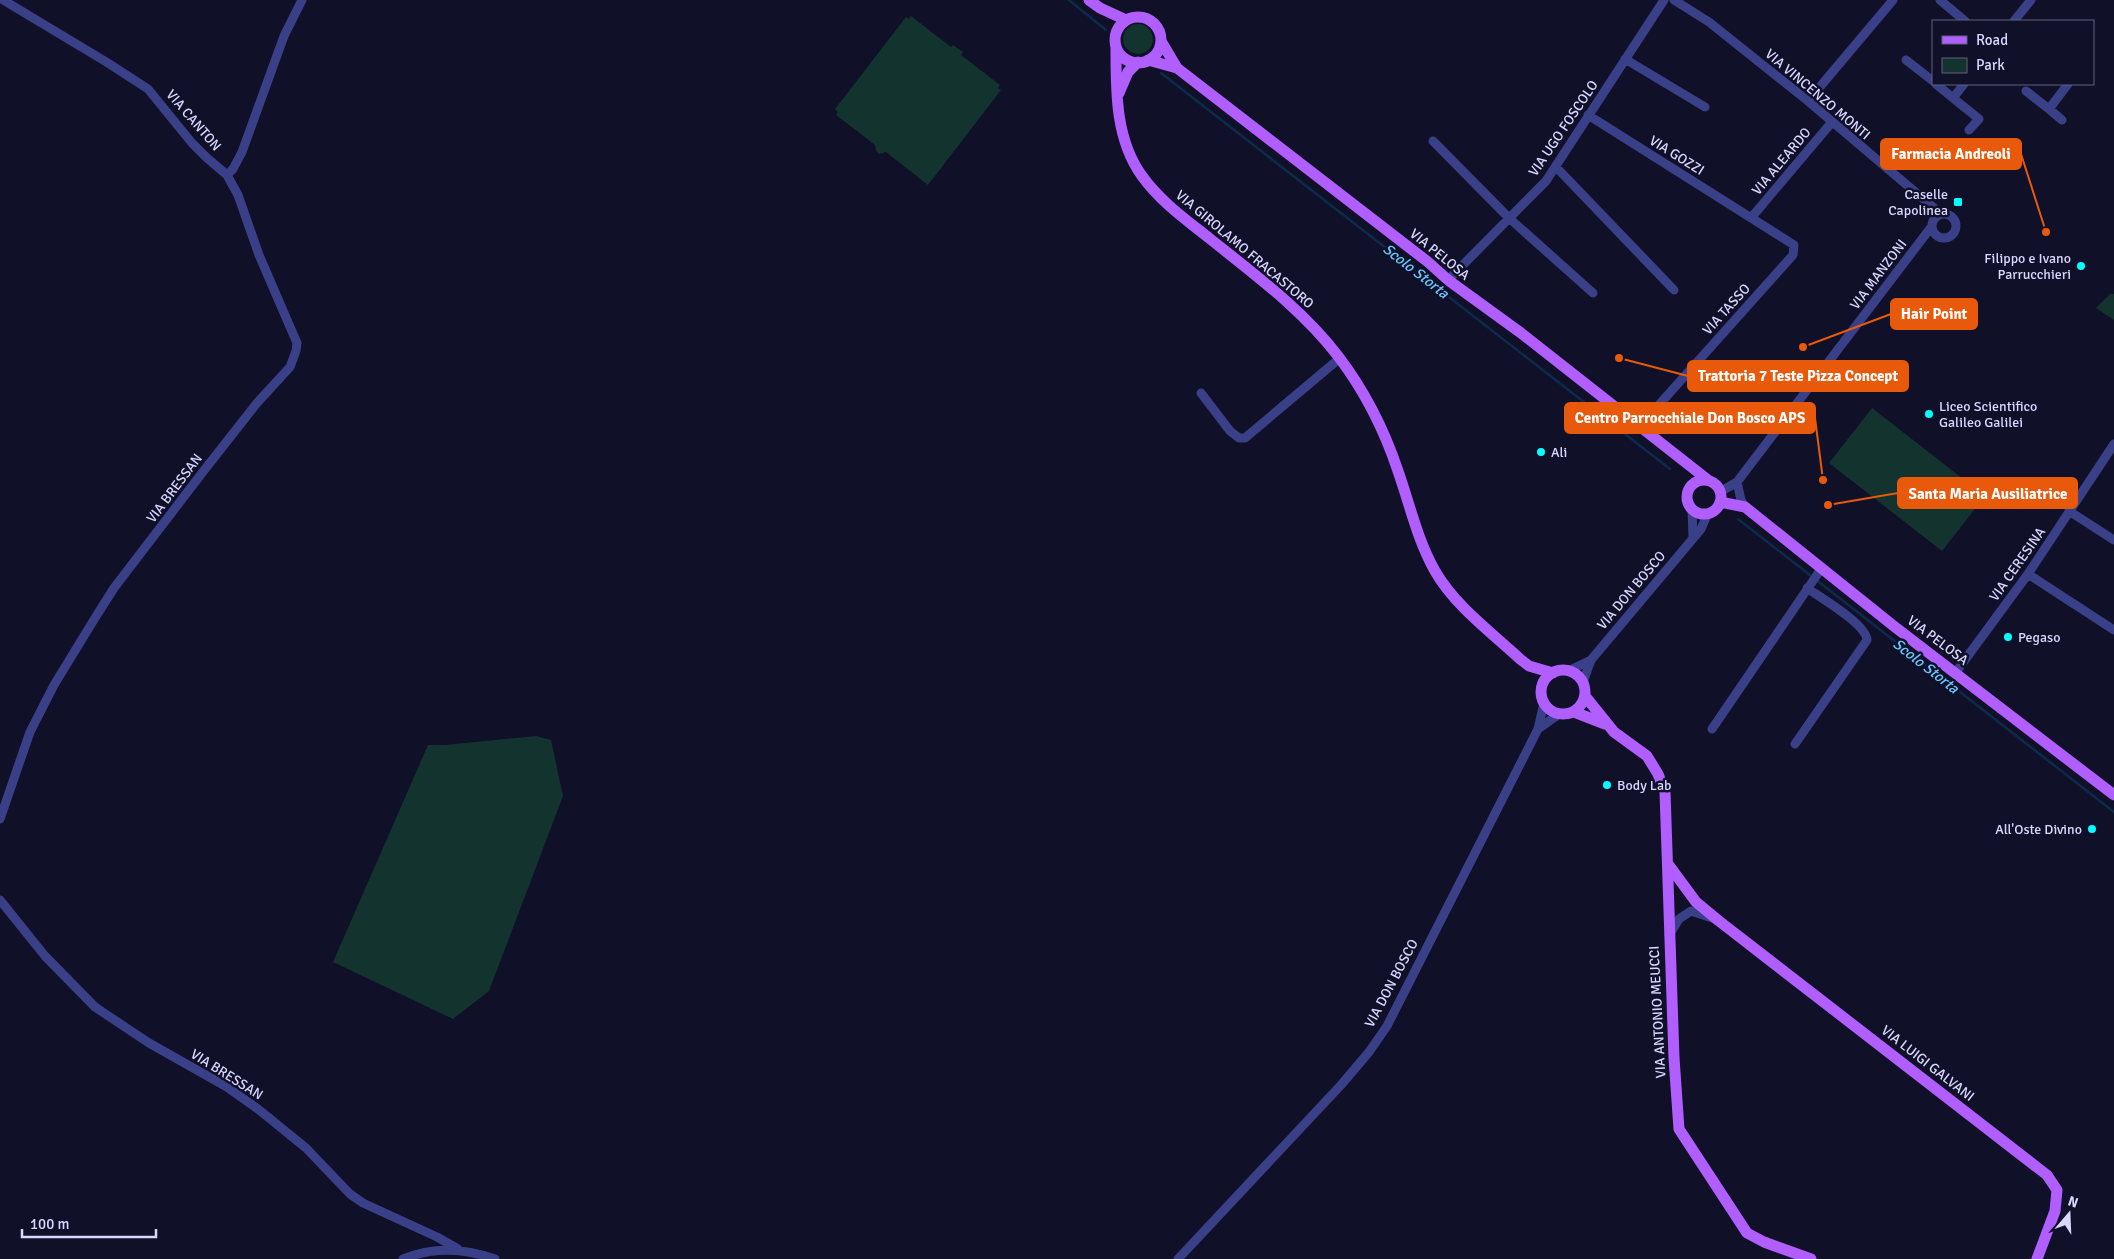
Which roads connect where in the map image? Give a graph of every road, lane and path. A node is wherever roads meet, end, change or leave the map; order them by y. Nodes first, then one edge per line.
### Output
1 (3, 0) edge
2 (302, 0) edge
3 (1089, 0) edge
4 (1664, 0) edge
5 (1674, 0) edge
6 (1893, 0) edge
7 (1940, 0) edge
8 (2031, 0) edge
9 (1100, 8) junction
10 (1126, 20) junction
11 (1964, 20) edge
12 (2015, 20) edge
13 (1116, 33) junction
14 (1160, 41) junction
15 (1116, 47) junction
16 (1625, 59) junction
17 (1906, 60) dead end
18 (1143, 61) junction
19 (1176, 68) junction
20 (1932, 81) edge
21 (1937, 85) edge
22 (1963, 85) edge
23 (2067, 85) edge
24 (2026, 91) dead end
25 (1118, 95) junction
26 (1953, 98) junction
27 (1808, 101) junction
28 (1706, 107) dead end
29 (2049, 109) junction
30 (1588, 115) junction
31 (2062, 120) dead end
32 (1832, 122) junction
33 (1969, 130) dead end
34 (1433, 142) dead end
35 (1556, 167) junction
36 (226, 174) junction
37 (1941, 214) junction
38 (1509, 218) junction
39 (1751, 218) junction
40 (1932, 226) junction
41 (1940, 237) junction
42 (1922, 238) junction
43 (1448, 280) junction
44 (1674, 290) dead end
45 (1593, 293) dead end
46 (1340, 358) junction
47 (1200, 393) dead end
48 (1640, 426) junction
49 (2114, 444) edge
50 (1686, 461) junction
51 (1708, 480) junction
52 (1736, 482) junction
53 (1690, 486) junction
54 (1720, 497) junction
55 (1745, 507) junction
56 (1692, 509) junction
57 (2069, 511) junction
58 (1708, 513) junction
59 (1693, 538) junction
60 (2114, 540) edge
61 (2028, 574) junction
62 (1814, 579) junction
63 (2114, 630) edge
64 (1591, 660) junction
65 (1529, 666) junction
66 (1568, 671) junction
67 (1956, 672) junction
68 (1553, 673) junction
69 (1583, 682) junction
70 (1541, 690) junction
71 (1585, 696) junction
72 (1544, 703) junction
73 (1574, 712) junction
74 (1559, 714) junction
75 (1606, 725) junction
76 (1538, 729) junction
77 (1712, 729) dead end
78 (1795, 744) dead end
79 (2114, 795) edge
80 (0, 818) edge
81 (1668, 864) junction
82 (0, 900) edge
83 (1719, 921) junction
84 (1669, 935) junction
85 (458, 1249) junction
86 (403, 1259) edge
87 (494, 1259) edge
88 (1178, 1259) edge
89 (1811, 1259) edge
90 (2037, 1259) edge

1 - 36 street, VIA CANTON
2 - 36 street, VIA CANTON
3 - 9 main road, VIA PELOSA
4 - 16 street, VIA UGO FOSCOLO
5 - 27 street, VIA VINCENZO MONTI
6 - 27 street
7 - 11 street
8 - 12 street
9 - 10 main road, VIA PELOSA
9 - 13 main road, VIA PELOSA
10 - 13 main road
10 - 14 main road, VIA PELOSA
13 - 15 main road
14 - 18 main road
14 - 19 main road, VIA PELOSA
15 - 18 main road, VIA PELOSA
15 - 25 main road, VIA GIROLAMO FRACASTORO
16 - 28 street
16 - 30 street, VIA UGO FOSCOLO
17 - 20 street
18 - 19 main road, VIA PELOSA
18 - 25 main road, VIA GIROLAMO FRACASTORO
19 - 43 main road, VIA PELOSA
21 - 26 street
22 - 26 street
23 - 29 street
24 - 29 street
25 - 46 main road, VIA GIROLAMO FRACASTORO
26 - 33 street
27 - 32 street, VIA VINCENZO MONTI
29 - 31 street
30 - 35 street, VIA UGO FOSCOLO
30 - 39 street, VIA GOZZI
32 - 37 street, VIA VINCENZO MONTI
32 - 39 street, VIA ALEARDO
34 - 38 street
35 - 38 street, VIA UGO FOSCOLO
35 - 44 street
36 - 80 street, VIA BRESSAN
37 - 40 street
37 - 41 street
38 - 43 street, VIA UGO FOSCOLO
38 - 45 street
39 - 48 street, VIA TASSO
40 - 41 street
40 - 42 street, VIA MANZONI
41 - 42 street
42 - 52 street, VIA MANZONI
43 - 48 main road, VIA PELOSA
46 - 47 street
46 - 65 main road, VIA GIROLAMO FRACASTORO
48 - 50 main road, VIA PELOSA
49 - 57 street, VIA CERESINA
50 - 51 main road, VIA PELOSA
50 - 53 main road
51 - 53 main road
51 - 54 main road
52 - 54 street
52 - 55 street
53 - 56 main road
54 - 55 main road
54 - 58 main road
55 - 62 main road, VIA PELOSA
56 - 58 main road
56 - 59 street
57 - 60 street
57 - 61 street, VIA CERESINA
58 - 59 street, VIA DON BOSCO
59 - 64 street, VIA DON BOSCO
61 - 63 street
61 - 67 street, VIA CERESINA
62 - 67 main road, VIA PELOSA
62 - 77 street
62 - 78 street
64 - 66 street, VIA DON BOSCO
64 - 69 street, VIA DON BOSCO
65 - 68 main road, VIA GIROLAMO FRACASTORO
65 - 70 main road, VIA GIROLAMO FRACASTORO
66 - 68 main road, VIA DON BOSCO
66 - 69 main road
67 - 79 main road, VIA PELOSA
68 - 70 main road
69 - 71 main road, VIA DON BOSCO
70 - 72 main road, VIA DON BOSCO
71 - 73 main road
71 - 75 main road, VIA ANTONIO MEUCCI
72 - 74 main road
72 - 76 street, VIA DON BOSCO
73 - 74 main road, VIA DON BOSCO
73 - 75 main road, VIA ANTONIO MEUCCI
74 - 76 street, VIA DON BOSCO
75 - 81 main road, VIA ANTONIO MEUCCI
76 - 88 street, VIA DON BOSCO
81 - 83 main road, VIA LUIGI GALVANI
81 - 84 main road, VIA ANTONIO MEUCCI
82 - 85 street, VIA BRESSAN
83 - 84 street, VIA LUIGI GALVANI
83 - 90 main road, VIA LUIGI GALVANI
84 - 89 main road, VIA ANTONIO MEUCCI
85 - 86 street
85 - 87 street

